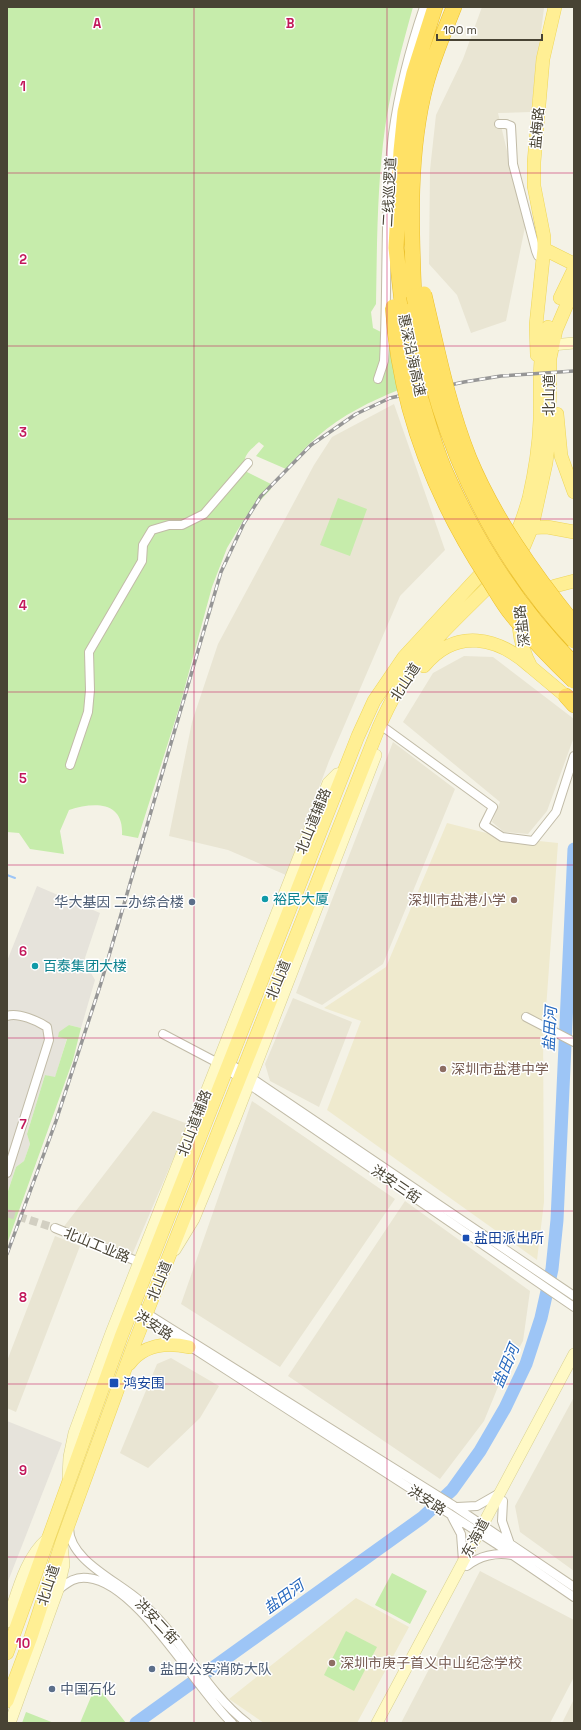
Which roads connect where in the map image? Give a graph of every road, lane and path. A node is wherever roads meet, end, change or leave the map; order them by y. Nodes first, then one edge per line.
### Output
1 (424, 7) edge
2 (434, 7) edge
3 (454, 7) edge
4 (555, 7) edge
5 (499, 124) dead end
6 (544, 254) junction
7 (574, 264) edge
8 (574, 269) edge
9 (574, 288) edge
10 (408, 300) junction
11 (574, 343) edge
12 (552, 345) junction
13 (539, 369) junction
14 (378, 379) dead end
15 (549, 403) junction
16 (558, 438) junction
17 (248, 463) dead end
18 (574, 492) edge
19 (526, 528) junction
20 (574, 532) edge
21 (518, 554) junction
22 (574, 581) edge
23 (519, 619) junction
24 (574, 624) edge
25 (574, 641) edge
26 (574, 664) edge
27 (531, 667) junction
28 (574, 682) edge
29 (571, 701) edge
30 (386, 729) junction
31 (376, 755) junction
32 (574, 756) edge
33 (70, 765) dead end
34 (350, 798) junction
35 (318, 880) junction
36 (315, 913) junction
37 (7, 1016) edge
38 (526, 1017) dead end
39 (163, 1034) dead end
40 (574, 1042) edge
41 (225, 1065) junction
42 (246, 1078) junction
43 (7, 1173) edge
44 (55, 1228) tunnel mouth
45 (139, 1262) junction
46 (574, 1296) edge
47 (130, 1305) junction
48 (574, 1307) edge
49 (146, 1316) junction
50 (189, 1347) junction
51 (574, 1354) edge
52 (125, 1369) junction
53 (574, 1370) edge
54 (501, 1496) junction
55 (451, 1504) junction
56 (446, 1512) junction
57 (69, 1523) junction
58 (483, 1530) junction
59 (47, 1539) junction
60 (62, 1542) junction
61 (511, 1544) junction
62 (514, 1556) junction
63 (465, 1564) junction
64 (574, 1587) edge
65 (58, 1590) junction
66 (574, 1597) edge
67 (7, 1622) edge
68 (7, 1653) edge
69 (7, 1701) edge
70 (10, 1723) edge
71 (232, 1723) edge
72 (247, 1723) edge
73 (377, 1723) edge
74 (386, 1723) edge

1 - 14 street, 二线巡逻道
2 - 10 highway
3 - 10 highway
4 - 6 main road, 盐梅路
5 - 6 street
6 - 7 main road
6 - 13 main road, 盐梅路
8 - 13 main road, 北山道
9 - 12 main road, 北山道
10 - 24 highway, bridge
10 - 25 highway, 惠深沿海高速, bridge
10 - 26 highway, 惠深沿海高速, bridge
10 - 28 highway, bridge
11 - 12 street
12 - 15 main road, 北山道
12 - 16 main road
13 - 19 main road, 北山道
15 - 16 main road
15 - 19 main road, 北山道
16 - 18 main road
17 - 33 street
19 - 20 main road
19 - 21 main road, 深盐路
19 - 41 main road, 北山道
21 - 23 main road, 深盐路
21 - 34 main road, 北山道
22 - 23 main road
23 - 27 main road, 深盐路
27 - 29 main road, 深盐路
27 - 30 main road
30 - 31 main road
30 - 32 street
31 - 34 main road
31 - 36 street
34 - 35 main road, 北山道
35 - 36 main road
35 - 42 main road, 北山道
36 - 42 street
37 - 43 street
38 - 40 street
39 - 41 street, 洪安三街
41 - 42 street, 洪安三街
41 - 45 street, 北山道辅路
41 - 47 main road, 北山道
42 - 46 street, 洪安三街
42 - 48 street, 洪安三街
42 - 49 main road, 北山道
44 - 45 street, 北山工业路
45 - 47 street, 北山道辅路
47 - 49 street, 洪安路
47 - 59 main road, 北山道
49 - 50 street, 洪安路
49 - 52 main road, 北山道
49 - 55 street, 洪安路
50 - 52 main road
50 - 56 street, 洪安路
51 - 54 street, 东海道
52 - 57 main road, 北山道
53 - 54 street, 东海道
54 - 55 street
54 - 58 street, 东海道
54 - 61 street
55 - 58 street, 洪安路
56 - 58 street, 洪安路
56 - 63 street
57 - 60 main road, 北山道
57 - 72 street, 洪安二街
58 - 61 street, 洪安路
58 - 62 street, 洪安路
58 - 63 street, 东海道
59 - 67 street
59 - 68 main road, 北山道
60 - 65 street
60 - 69 main road, 北山道
61 - 64 street, 洪安路
62 - 63 street
62 - 66 street, 洪安路
63 - 73 street, 东海道
63 - 74 street, 东海道
65 - 70 street
65 - 71 street, 洪安二街

